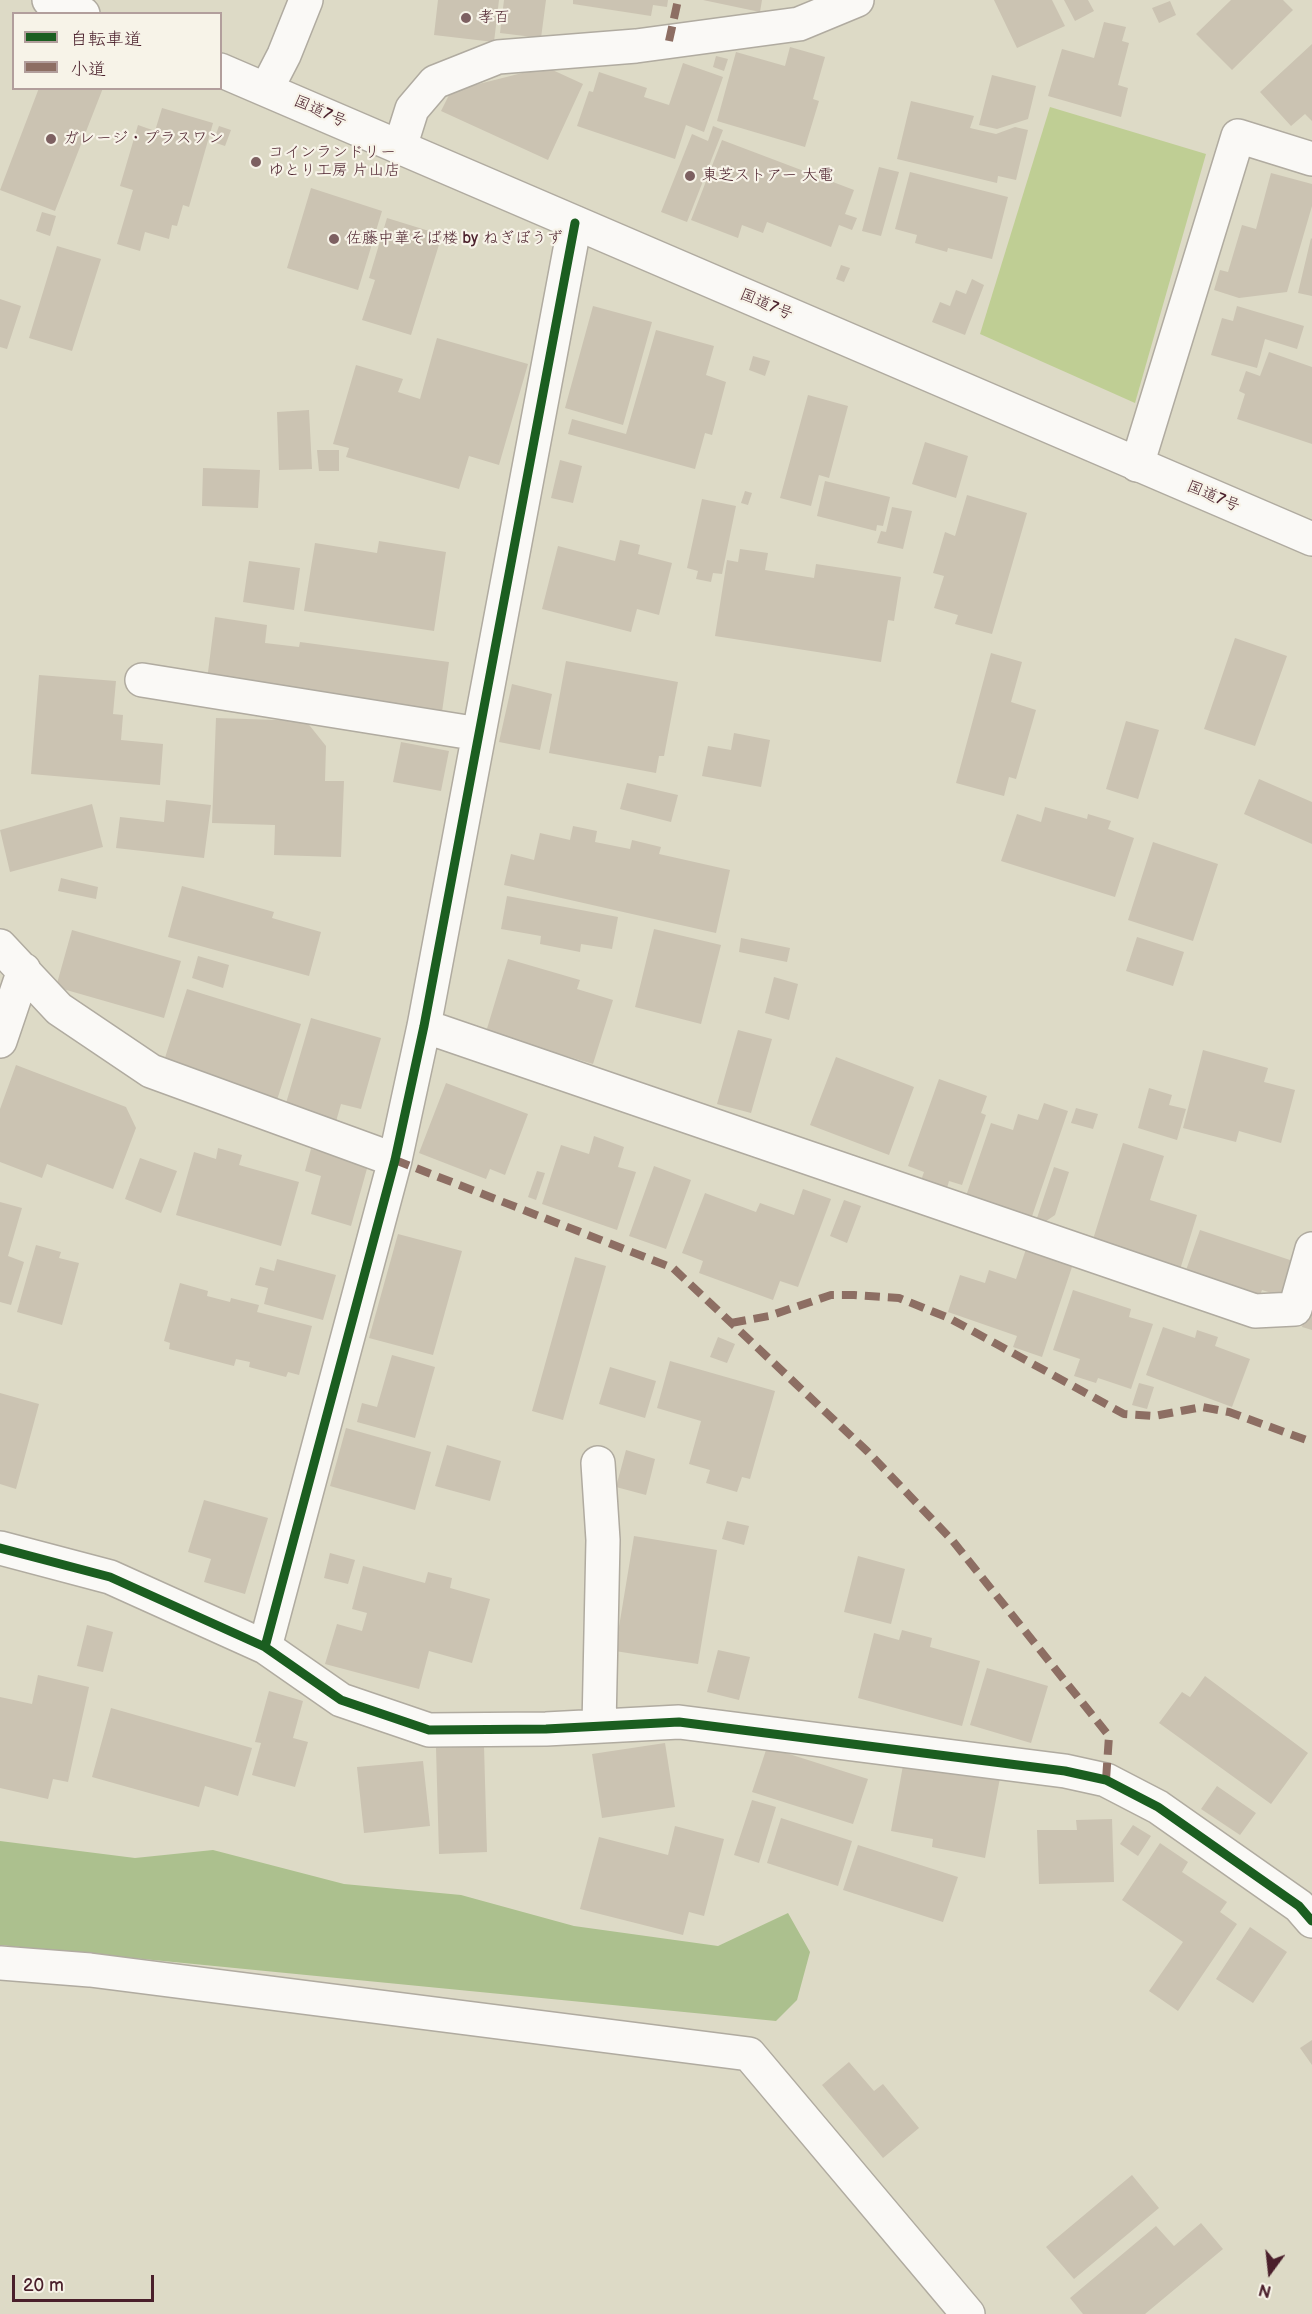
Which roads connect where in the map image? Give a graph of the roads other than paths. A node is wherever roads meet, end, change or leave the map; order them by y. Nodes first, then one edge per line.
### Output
1 (49, 0) edge
2 (306, 0) edge
3 (857, 0) edge
4 (78, 12) edge
5 (222, 70) edge
6 (267, 88) junction
7 (400, 147) junction
8 (1312, 159) edge
9 (575, 223) junction
10 (1137, 465) junction
11 (1312, 539) edge
12 (142, 680) dead end
13 (479, 734) junction
14 (0, 946) edge
15 (24, 970) junction
16 (424, 1026) junction
17 (0, 1041) edge
18 (395, 1160) junction
19 (1312, 1249) edge
20 (598, 1463) dead end
21 (0, 1548) edge
22 (265, 1647) junction
23 (599, 1726) junction
24 (1312, 1921) edge
25 (0, 1964) edge
26 (968, 2314) edge

1 - 4 main road
2 - 6 main road
3 - 7 main road
5 - 6 main road, 国道7号
6 - 7 main road, 国道7号
7 - 9 main road, 国道7号
8 - 10 main road
9 - 10 main road, 国道7号
9 - 13 main road
10 - 11 main road, 国道7号
12 - 13 main road
13 - 16 main road
14 - 15 main road
15 - 17 main road
15 - 18 main road
16 - 18 main road
16 - 19 main road
18 - 22 main road
20 - 23 main road
21 - 22 main road
22 - 23 main road
23 - 24 main road
25 - 26 main road

